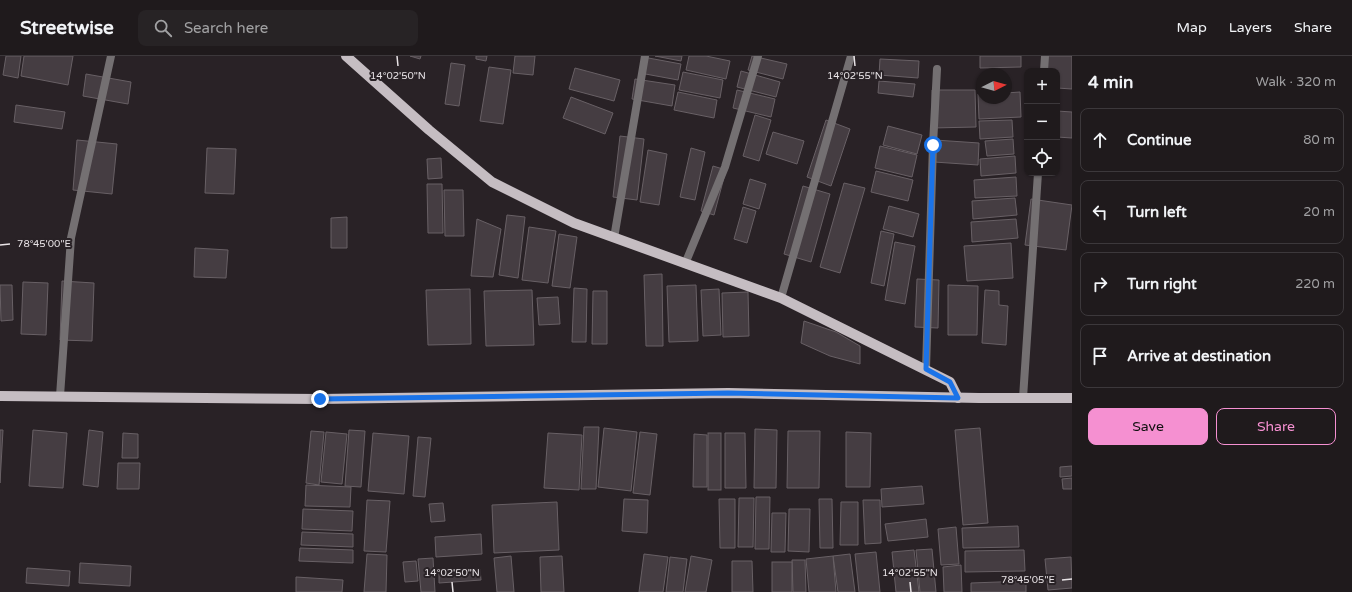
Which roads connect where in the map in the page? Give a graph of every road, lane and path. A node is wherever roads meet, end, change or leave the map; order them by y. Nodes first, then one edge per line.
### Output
1 (111, 56) edge
2 (346, 56) edge
3 (645, 56) edge
4 (758, 56) edge
5 (851, 56) edge
6 (1045, 56) edge
7 (1044, 68) edge
8 (937, 69) dead end
9 (1038, 176) edge
10 (614, 238) junction
11 (685, 264) junction
12 (781, 298) junction
13 (926, 369) junction
14 (0, 396) edge
15 (60, 396) junction
16 (958, 398) junction
17 (1023, 398) junction
18 (1072, 398) edge

1 - 15 street
2 - 10 main road
3 - 10 street
4 - 11 street
5 - 12 street
6 - 7 street
8 - 13 street
9 - 17 street
10 - 11 main road
11 - 12 main road
12 - 13 main road
13 - 16 main road
14 - 15 main road
15 - 16 main road
16 - 17 main road
17 - 18 main road

